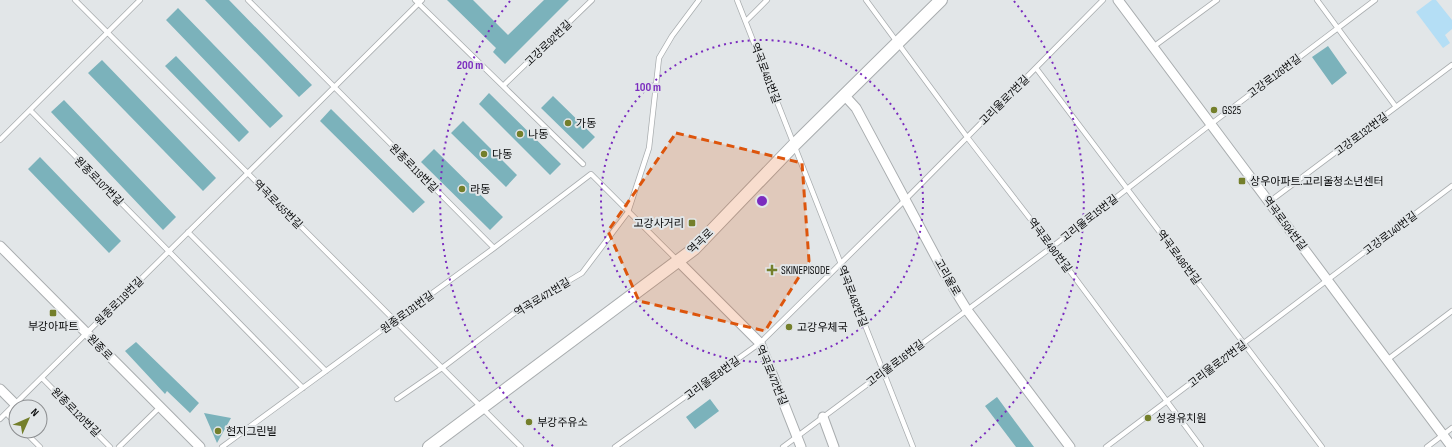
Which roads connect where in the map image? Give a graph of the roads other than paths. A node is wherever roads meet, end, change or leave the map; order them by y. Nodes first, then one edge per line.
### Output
1 (75, 0) edge
2 (140, 0) edge
3 (248, 0) edge
4 (592, 0) edge
5 (699, 0) edge
6 (737, 0) edge
7 (767, 0) edge
8 (866, 0) edge
9 (941, 0) edge
10 (1103, 0) edge
11 (1118, 0) edge
12 (1217, 0) edge
13 (1317, 0) edge
14 (1375, 0) edge
15 (419, 1) edge
16 (746, 21) junction
17 (1338, 28) junction
18 (108, 32) junction
19 (898, 43) junction
20 (1153, 47) junction
21 (1452, 65) edge
22 (1036, 68) junction
23 (503, 86) junction
24 (334, 87) junction
25 (845, 96) junction
26 (1396, 107) junction
27 (30, 110) junction
28 (1211, 124) junction
29 (967, 137) junction
30 (0, 140) edge
31 (794, 145) junction
32 (583, 164) dead end
33 (248, 173) junction
34 (1452, 186) edge
35 (1127, 188) junction
36 (905, 200) junction
37 (1269, 202) junction
38 (628, 212) junction
39 (188, 232) junction
40 (0, 246) edge
41 (1052, 247) junction
42 (494, 248) junction
43 (169, 252) junction
44 (678, 261) junction
45 (841, 264) junction
46 (1328, 280) junction
47 (967, 310) junction
48 (1452, 310) edge
49 (395, 321) junction
50 (87, 333) junction
51 (760, 343) junction
52 (1244, 343) junction
53 (1387, 360) junction
54 (442, 368) junction
55 (326, 371) junction
56 (883, 372) junction
57 (42, 378) junction
58 (303, 388) junction
59 (0, 389) edge
60 (10, 399) edge
61 (20, 399) edge
62 (397, 399) dead end
63 (1166, 401) junction
64 (160, 406) junction
65 (481, 408) junction
66 (6, 413) edge
67 (823, 417) junction
68 (0, 420) edge
69 (1452, 428) edge
70 (1443, 435) junction
71 (797, 437) junction
72 (32, 439) edge
73 (40, 447) edge
74 (110, 447) edge
75 (119, 447) edge
76 (200, 447) edge
77 (222, 447) edge
78 (429, 447) edge
79 (521, 447) edge
80 (615, 447) edge
81 (783, 447) edge
82 (801, 447) edge
83 (834, 447) edge
84 (913, 447) edge
85 (1070, 447) edge
86 (1106, 447) edge
87 (1201, 447) edge
88 (1322, 447) edge
89 (1427, 447) edge
90 (1452, 447) edge

1 - 18 lane, 역곡로455번길
2 - 18 lane
3 - 24 lane
4 - 23 lane, 고강로92번길
5 - 38 lane, 역곡로471번길
6 - 16 lane, 역곡로481번길
7 - 16 lane
8 - 19 lane, 역곡로490번길
9 - 19 street, 역곡로
10 - 22 lane, 고리울로7번길
11 - 20 street, 역곡로504번길
12 - 20 lane
13 - 17 lane
14 - 17 lane, 고강로126번길
15 - 23 lane
15 - 24 lane, 원종로119번길
16 - 31 lane, 역곡로481번길
17 - 26 lane
17 - 28 lane, 고강로126번길
18 - 27 lane
18 - 33 lane, 역곡로455번길
19 - 25 street, 역곡로
19 - 29 lane, 역곡로490번길
20 - 28 street, 역곡로504번길
21 - 26 lane, 고강로132번길
22 - 29 lane, 고리울로7번길
22 - 35 lane, 역곡로496번길
23 - 32 lane
24 - 33 lane, 원종로119번길
24 - 42 lane, 원종로119번길
25 - 31 street, 역곡로
25 - 36 street, 고리울로
26 - 37 lane, 고강로132번길
27 - 30 lane
27 - 43 lane, 원종로107번길
28 - 35 lane, 고리울로15번길
28 - 37 street, 역곡로504번길
29 - 36 lane, 고리울로7번길
29 - 41 lane, 역곡로490번길
31 - 44 street, 역곡로
31 - 45 lane, 역곡로482번길
33 - 39 lane, 원종로119번길
33 - 49 lane, 역곡로455번길
34 - 46 lane, 고강로140번길
35 - 41 lane, 고리울로15번길
35 - 52 lane, 역곡로496번길
36 - 45 lane, 고리울로8번길
36 - 47 street, 고리울로
37 - 46 street, 역곡로504번길
38 - 42 lane, 원종로131번길
38 - 44 lane
38 - 54 lane, 역곡로471번길
39 - 43 lane, 원종로119번길
39 - 55 lane
40 - 50 street, 원종로
41 - 47 lane, 고리울로15번길
41 - 63 lane, 역곡로490번길
42 - 49 lane, 원종로131번길
43 - 50 lane, 원종로119번길
43 - 58 lane
44 - 51 street, 역곡로472번길
44 - 65 street, 역곡로
45 - 51 lane, 고리울로8번길
45 - 56 lane, 역곡로482번길
46 - 52 lane, 고리울로27번길
46 - 53 street, 역곡로504번길
47 - 56 lane, 고리울로16번길
47 - 85 street, 고리울로
48 - 53 lane
49 - 54 lane, 역곡로455번길
49 - 55 lane, 원종로131번길
50 - 57 lane, 원종로120번길
50 - 64 street, 원종로
51 - 71 street, 역곡로472번길
51 - 80 lane, 고리울로8번길
52 - 63 lane, 고리울로27번길
52 - 88 lane, 역곡로496번길
53 - 70 street, 역곡로504번길
54 - 62 lane
54 - 65 lane, 역곡로455번길
55 - 58 lane, 원종로131번길
56 - 67 lane, 고리울로16번길
56 - 84 lane, 역곡로482번길
57 - 61 lane, 원종로120번길
57 - 74 lane, 원종로120번길
58 - 77 lane, 원종로131번길
59 - 60 street
63 - 86 lane, 고리울로27번길
63 - 87 lane, 역곡로490번길
64 - 75 lane
64 - 76 street, 원종로
65 - 78 street, 역곡로
65 - 79 lane, 역곡로455번길
66 - 68 lane, 원종로120번길
67 - 71 lane, 고리울로16번길
67 - 83 street
69 - 70 lane
70 - 89 lane
70 - 90 street, 역곡로504번길
71 - 81 lane, 고리울로16번길
71 - 82 street, 역곡로472번길
72 - 73 lane

